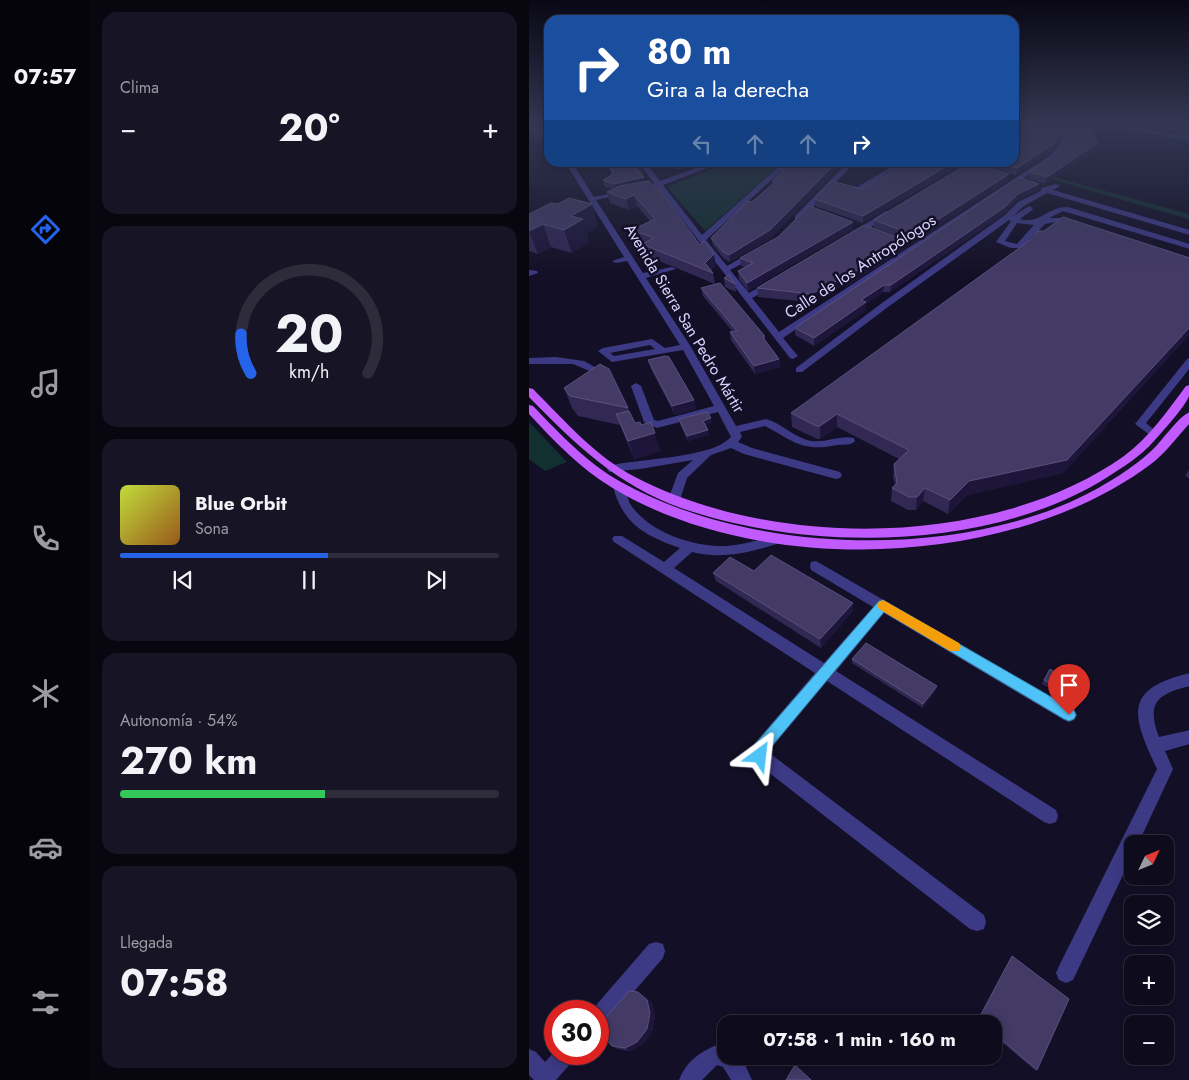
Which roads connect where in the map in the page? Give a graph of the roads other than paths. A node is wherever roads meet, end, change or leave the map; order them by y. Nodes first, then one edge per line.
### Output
1 (575, 175) edge
2 (650, 175) edge
3 (685, 175) edge
4 (773, 175) edge
5 (840, 175) edge
6 (882, 175) edge
7 (1022, 175) edge
8 (1005, 177) edge
9 (1018, 178) junction
10 (1031, 178) edge
11 (832, 184) junction
12 (658, 186) junction
13 (639, 190) edge
14 (1057, 190) junction
15 (1047, 191) junction
16 (630, 192) edge
17 (590, 202) junction
18 (808, 208) junction
19 (896, 209) edge
20 (817, 212) edge
21 (1008, 217) junction
22 (1018, 219) junction
23 (795, 222) edge
24 (1189, 224) edge
25 (854, 225) edge
26 (1029, 226) junction
27 (1088, 227) edge
28 (863, 228) junction
29 (872, 232) edge
30 (1189, 233) edge
31 (847, 238) edge
32 (701, 240) junction
33 (906, 244) edge
34 (915, 247) junction
35 (1189, 247) edge
36 (762, 249) edge
37 (631, 258) junction
38 (616, 261) dead end
39 (672, 269) dead end
40 (725, 270) junction
41 (642, 276) junction
42 (780, 278) edge
43 (747, 298) junction
44 (778, 337) junction
45 (686, 347) junction
46 (663, 351) junction
47 (793, 356) dead end
48 (529, 361) edge
49 (1189, 361) edge
50 (799, 370) dead end
51 (597, 371) edge
52 (636, 386) dead end
53 (1189, 388) edge
54 (529, 391) edge
55 (529, 408) edge
56 (721, 408) junction
57 (1189, 415) edge
58 (733, 430) junction
59 (1154, 434) junction
60 (850, 442) dead end
61 (732, 444) junction
62 (707, 453) junction
63 (613, 469) junction
64 (836, 474) dead end
65 (619, 486) junction
66 (673, 500) junction
67 (618, 539) dead end
68 (779, 539) junction
69 (690, 546) junction
70 (816, 566) dead end
71 (666, 568) junction
72 (883, 605) junction
73 (826, 672) junction
74 (1189, 679) edge
75 (1069, 715) dead end
76 (1189, 736) edge
77 (1154, 746) junction
78 (1050, 816) dead end
79 (977, 922) dead end
80 (657, 951) dead end
81 (1066, 973) dead end
82 (609, 1006) edge
83 (529, 1060) edge
84 (557, 1065) edge
85 (545, 1079) edge
86 (689, 1080) edge
87 (742, 1080) edge

1 - 17 street, Avenida Sierra San Pedro Mártir
2 - 12 street
3 - 12 street
4 - 32 street
5 - 11 street
6 - 11 street
7 - 9 street, Calle de los Antropólogos
8 - 9 street
9 - 10 street
9 - 34 street, Calle de los Antropólogos
11 - 18 street
12 - 13 street
12 - 32 street
14 - 15 street
14 - 15 street
14 - 22 street
14 - 24 street
14 - 30 street
15 - 21 street
16 - 17 street
17 - 37 street, Avenida Sierra San Pedro Mártir
18 - 20 street
18 - 23 street
19 - 28 street
21 - 22 street
21 - 50 street
22 - 26 street
22 - 26 street
25 - 28 street
26 - 27 street
26 - 35 street
28 - 29 street
28 - 31 street
32 - 40 street
33 - 34 street
34 - 44 street, Calle de los Antropólogos
36 - 40 street
37 - 38 street
37 - 41 street, Avenida Sierra San Pedro Mártir
39 - 41 street
40 - 43 street
41 - 45 street, Avenida Sierra San Pedro Mártir
42 - 43 street
43 - 44 street
44 - 47 street
45 - 46 street
45 - 56 street, Avenida Sierra San Pedro Mártir
46 - 46 street
48 - 51 street
49 - 59 street
52 - 56 street
53 - 59 main road
54 - 63 main road
55 - 65 main road
56 - 58 street, Avenida Sierra San Pedro Mártir
57 - 68 main road
58 - 60 street
58 - 61 street, Avenida Sierra San Pedro Mártir
59 - 66 main road
61 - 62 street, Avenida Sierra San Pedro Mártir
61 - 64 street
62 - 63 street, Avenida Sierra San Pedro Mártir
62 - 66 street, Avenida Sierra San Pedro Mártir
63 - 66 main road
65 - 68 main road
65 - 69 street
67 - 71 street
68 - 69 street
69 - 71 street
70 - 72 street
71 - 73 street
72 - 73 street
72 - 75 street
73 - 78 street
73 - 79 street
74 - 77 street
76 - 77 street
77 - 81 street
80 - 82 street
83 - 85 street
84 - 85 street
86 - 87 street

